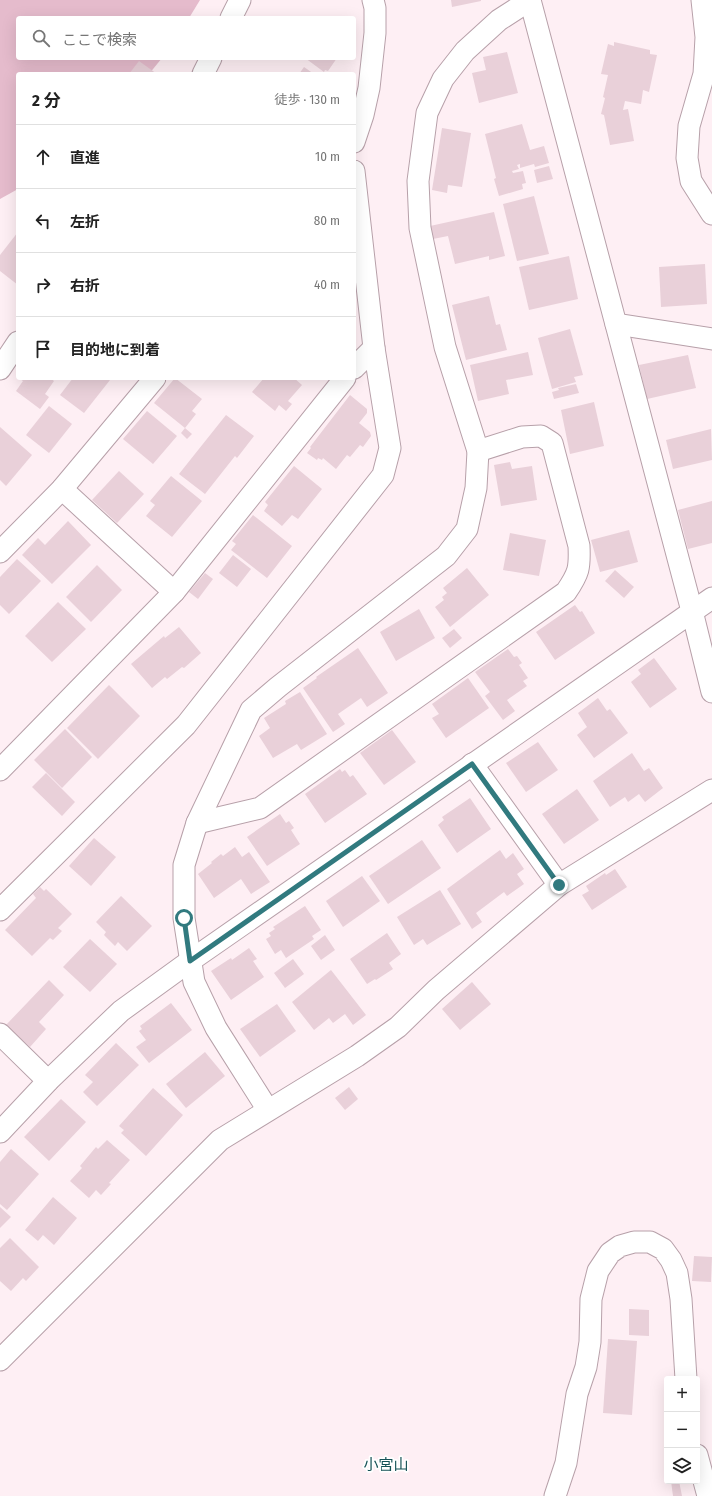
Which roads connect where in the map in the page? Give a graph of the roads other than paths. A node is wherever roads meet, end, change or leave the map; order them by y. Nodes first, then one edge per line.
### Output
1 (240, 0) edge
2 (373, 0) edge
3 (530, 0) edge
4 (702, 0) edge
5 (232, 16) edge
6 (210, 60) edge
7 (204, 72) edge
8 (356, 136) edge
9 (356, 189) edge
10 (712, 214) edge
11 (616, 324) junction
12 (712, 339) edge
13 (16, 345) edge
14 (374, 348) junction
15 (356, 366) edge
16 (0, 369) edge
17 (153, 380) edge
18 (343, 380) edge
19 (478, 451) junction
20 (62, 489) junction
21 (0, 552) edge
22 (174, 592) junction
23 (712, 598) edge
24 (692, 611) junction
25 (712, 692) edge
26 (472, 764) junction
27 (0, 770) edge
28 (712, 790) edge
29 (197, 823) junction
30 (559, 885) junction
31 (0, 910) edge
32 (190, 961) junction
33 (0, 1034) edge
34 (48, 1081) junction
35 (268, 1110) junction
36 (0, 1132) edge
37 (0, 1360) edge
38 (686, 1376) edge
39 (700, 1466) edge
40 (555, 1496) edge
41 (708, 1496) edge

1 - 5 street
2 - 8 street
3 - 11 street
3 - 19 street
4 - 10 street
6 - 7 street
9 - 14 street
11 - 12 street
11 - 24 street
13 - 16 street
14 - 15 street
14 - 31 street
17 - 20 street
18 - 22 street
19 - 29 street
19 - 29 street
20 - 21 street
20 - 22 street
22 - 27 street
23 - 24 street
24 - 25 street
24 - 26 street
26 - 30 street
26 - 32 street
28 - 30 street
29 - 32 street
30 - 35 street
32 - 34 street
32 - 35 street
33 - 34 street
34 - 36 street
35 - 37 street
38 - 40 street
39 - 41 street

